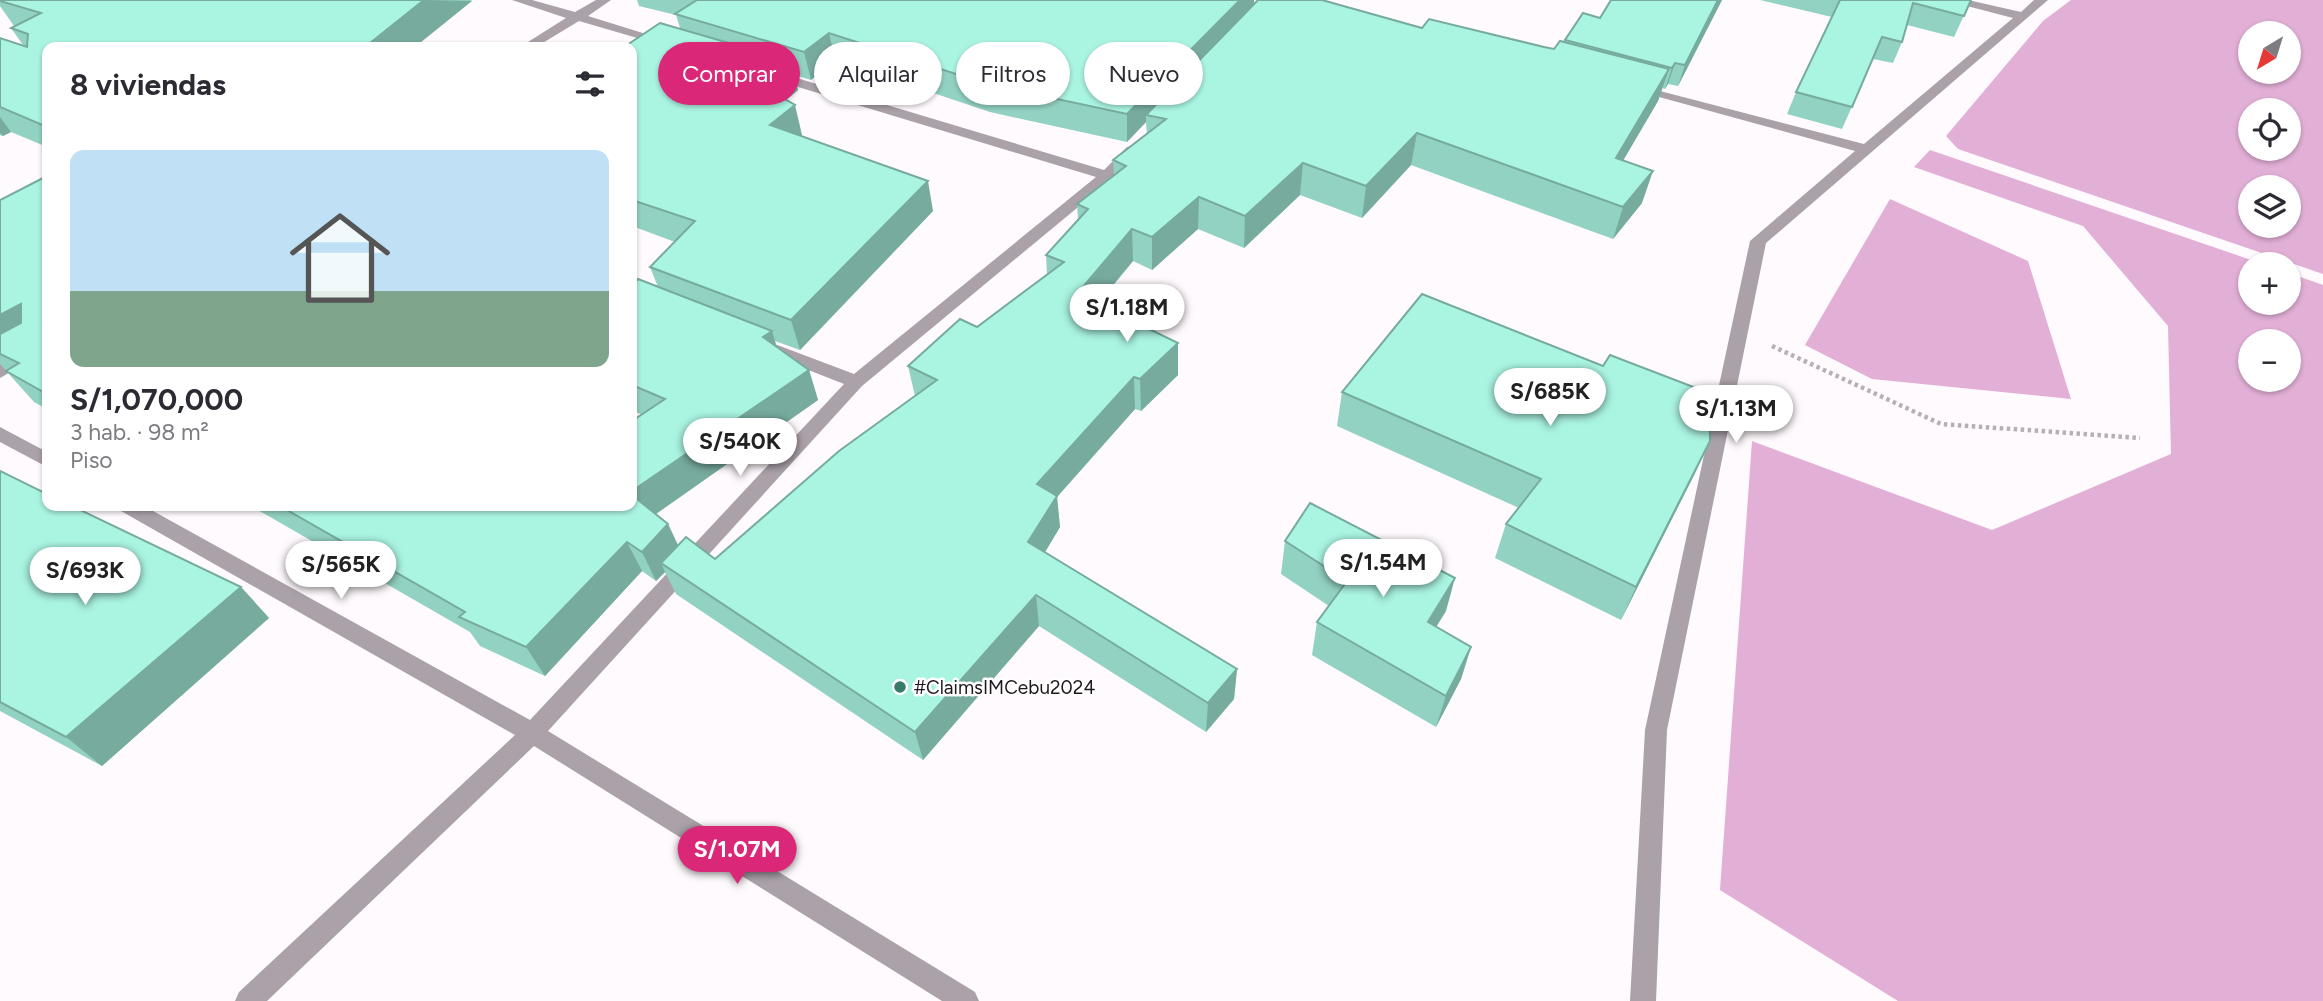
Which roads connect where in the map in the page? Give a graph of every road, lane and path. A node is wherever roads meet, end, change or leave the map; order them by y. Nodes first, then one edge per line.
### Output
1 (518, 0) edge
2 (604, 0) edge
3 (1950, 0) edge
4 (2042, 0) edge
5 (579, 16) junction
6 (2023, 16) junction
7 (535, 42) edge
8 (665, 42) edge
9 (800, 83) edge
10 (1625, 85) edge
11 (1145, 137) edge
12 (1866, 149) junction
13 (1107, 176) junction
14 (1740, 331) junction
15 (744, 338) edge
16 (42, 346) edge
17 (0, 372) edge
18 (856, 382) junction
19 (0, 434) edge
20 (2140, 438) dead end
21 (42, 457) edge
22 (137, 511) edge
23 (532, 733) junction
24 (248, 1001) edge
25 (966, 1001) edge
26 (1643, 1001) edge

1 - 5 street
2 - 5 street
3 - 6 street
4 - 6 street
5 - 7 street
5 - 8 street
6 - 12 street
9 - 13 street
10 - 12 street
11 - 13 street
12 - 14 street
13 - 18 street
14 - 20 path
14 - 26 street
15 - 18 street
16 - 17 street
18 - 23 street
19 - 21 street
22 - 23 street
23 - 24 street
23 - 25 street

